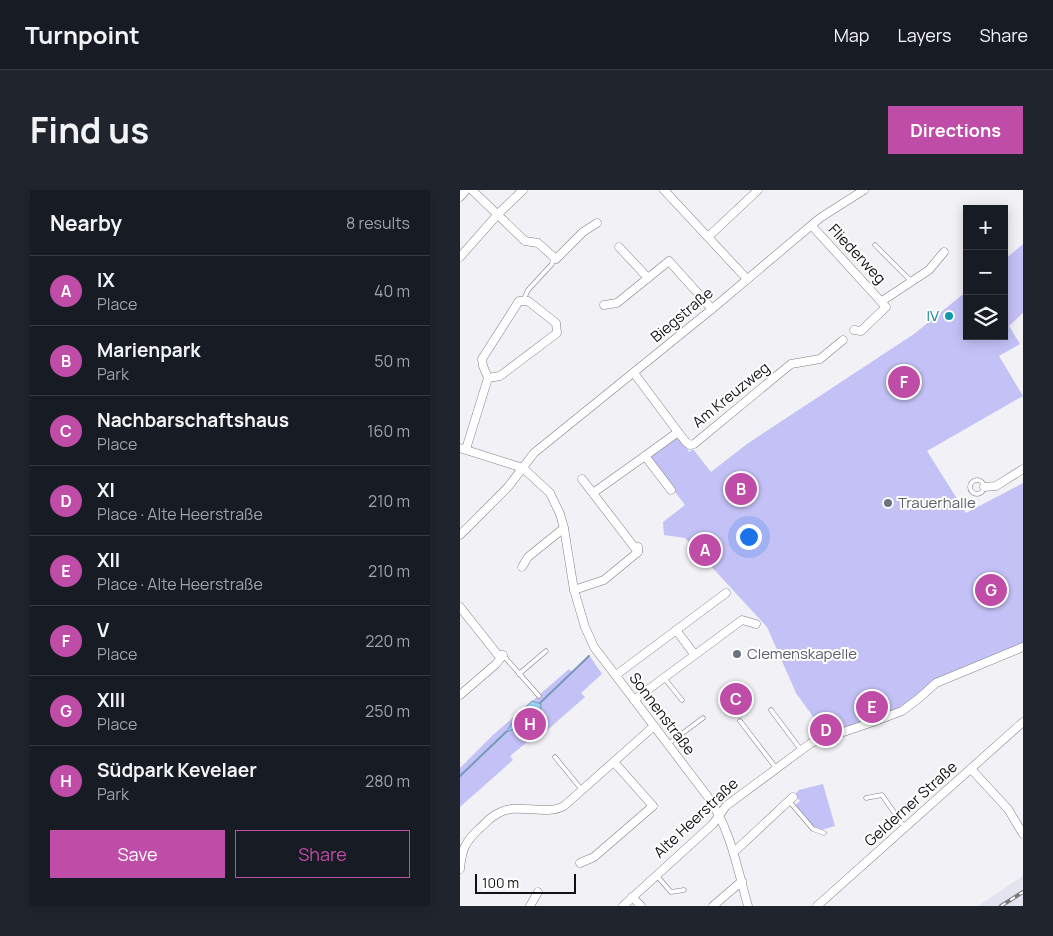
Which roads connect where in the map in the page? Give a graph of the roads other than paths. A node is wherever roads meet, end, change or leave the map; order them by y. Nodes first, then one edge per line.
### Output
1 (466, 190) edge
2 (472, 190) edge
3 (523, 190) edge
4 (664, 190) edge
5 (758, 190) edge
6 (864, 190) edge
7 (460, 196) edge
8 (498, 214) junction
9 (597, 223) dead end
10 (812, 226) junction
11 (708, 238) junction
12 (875, 245) dead end
13 (619, 247) dead end
14 (944, 252) dead end
15 (460, 256) edge
16 (553, 256) junction
17 (648, 278) junction
18 (747, 279) junction
19 (912, 282) junction
20 (523, 301) junction
21 (882, 301) junction
22 (604, 305) dead end
23 (712, 309) junction
24 (857, 331) dead end
25 (843, 340) dead end
26 (634, 373) junction
27 (488, 378) junction
28 (678, 432) junction
29 (463, 449) edge
30 (645, 456) junction
31 (523, 468) junction
32 (1023, 468) edge
33 (582, 478) dead end
34 (984, 487) dead end
35 (671, 490) dead end
36 (593, 493) junction
37 (564, 528) junction
38 (460, 535) edge
39 (522, 567) dead end
40 (574, 590) junction
41 (726, 592) dead end
42 (460, 607) edge
43 (756, 624) dead end
44 (676, 630) junction
45 (1023, 647) edge
46 (546, 651) dead end
47 (694, 654) junction
48 (503, 655) junction
49 (519, 674) junction
50 (616, 675) junction
51 (664, 678) junction
52 (460, 695) edge
53 (538, 696) dead end
54 (634, 700) junction
55 (682, 700) dead end
56 (771, 710) dead end
57 (703, 718) dead end
58 (740, 721) dead end
59 (1023, 722) edge
60 (654, 726) junction
61 (668, 744) junction
62 (801, 750) junction
63 (555, 757) dead end
64 (614, 762) junction
65 (776, 768) junction
66 (971, 769) junction
67 (582, 790) junction
68 (866, 798) dead end
69 (791, 799) joint
70 (720, 815) junction
71 (905, 828) junction
72 (824, 833) dead end
73 (1022, 833) edge
74 (734, 852) junction
75 (580, 863) dead end
76 (460, 869) edge
77 (656, 875) junction
78 (742, 881) junction
79 (684, 890) dead end
80 (538, 892) dead end
81 (632, 897) junction
82 (530, 906) edge
83 (623, 906) edge
84 (641, 906) edge
85 (713, 906) edge
86 (748, 906) edge
87 (817, 906) edge

1 - 7 street
2 - 8 street
3 - 8 street
4 - 11 street
5 - 11 street
6 - 10 street, Biegstraße
8 - 15 street
8 - 16 street
9 - 16 street
10 - 18 street, Biegstraße
10 - 21 street, Fliederweg
11 - 18 street
12 - 19 lane
13 - 17 street
14 - 19 street
16 - 20 lane
17 - 22 street
17 - 23 street
18 - 23 street, Biegstraße
19 - 21 street
20 - 27 street
20 - 27 street
21 - 24 street
23 - 26 street, Biegstraße
25 - 28 street, Am Kreuzweg
26 - 28 street, Am Kreuzweg
26 - 31 street, Biegstraße
27 - 29 street
28 - 30 street
29 - 31 street, Sonnenstraße
30 - 35 street
30 - 36 street
31 - 37 street, Sonnenstraße
31 - 38 street, Biegstraße
32 - 34 street
33 - 36 street
36 - 40 street
37 - 39 street
37 - 40 street, Sonnenstraße
40 - 50 street, Sonnenstraße
41 - 44 street
42 - 48 street
43 - 47 street
44 - 47 street
44 - 50 street
45 - 62 street, Alte Heerstraße
46 - 49 lane
47 - 51 street
48 - 49 lane
48 - 52 street
49 - 53 lane
50 - 54 street, Sonnenstraße
51 - 54 street
51 - 55 lane
54 - 60 street, Sonnenstraße
56 - 62 lane
57 - 61 lane
58 - 65 lane
59 - 66 street, Gelderner Straße
60 - 61 street, Sonnenstraße
60 - 64 street
61 - 70 street, Sonnenstraße
62 - 65 street, Alte Heerstraße
63 - 67 lane
64 - 67 street
64 - 75 street
65 - 70 street, Alte Heerstraße
66 - 71 street, Gelderner Straße
66 - 73 street
67 - 76 street
68 - 71 lane
69 - 72 lane
69 - 74 street
70 - 74 street, Sonnenstraße
70 - 77 street, Alte Heerstraße
71 - 87 street, Gelderner Straße
74 - 78 street, Sonnenstraße
77 - 79 lane
77 - 81 street, Alte Heerstraße
78 - 85 street
78 - 86 street, Sonnenstraße
80 - 82 street
81 - 83 street, Alte Heerstraße
81 - 84 street

